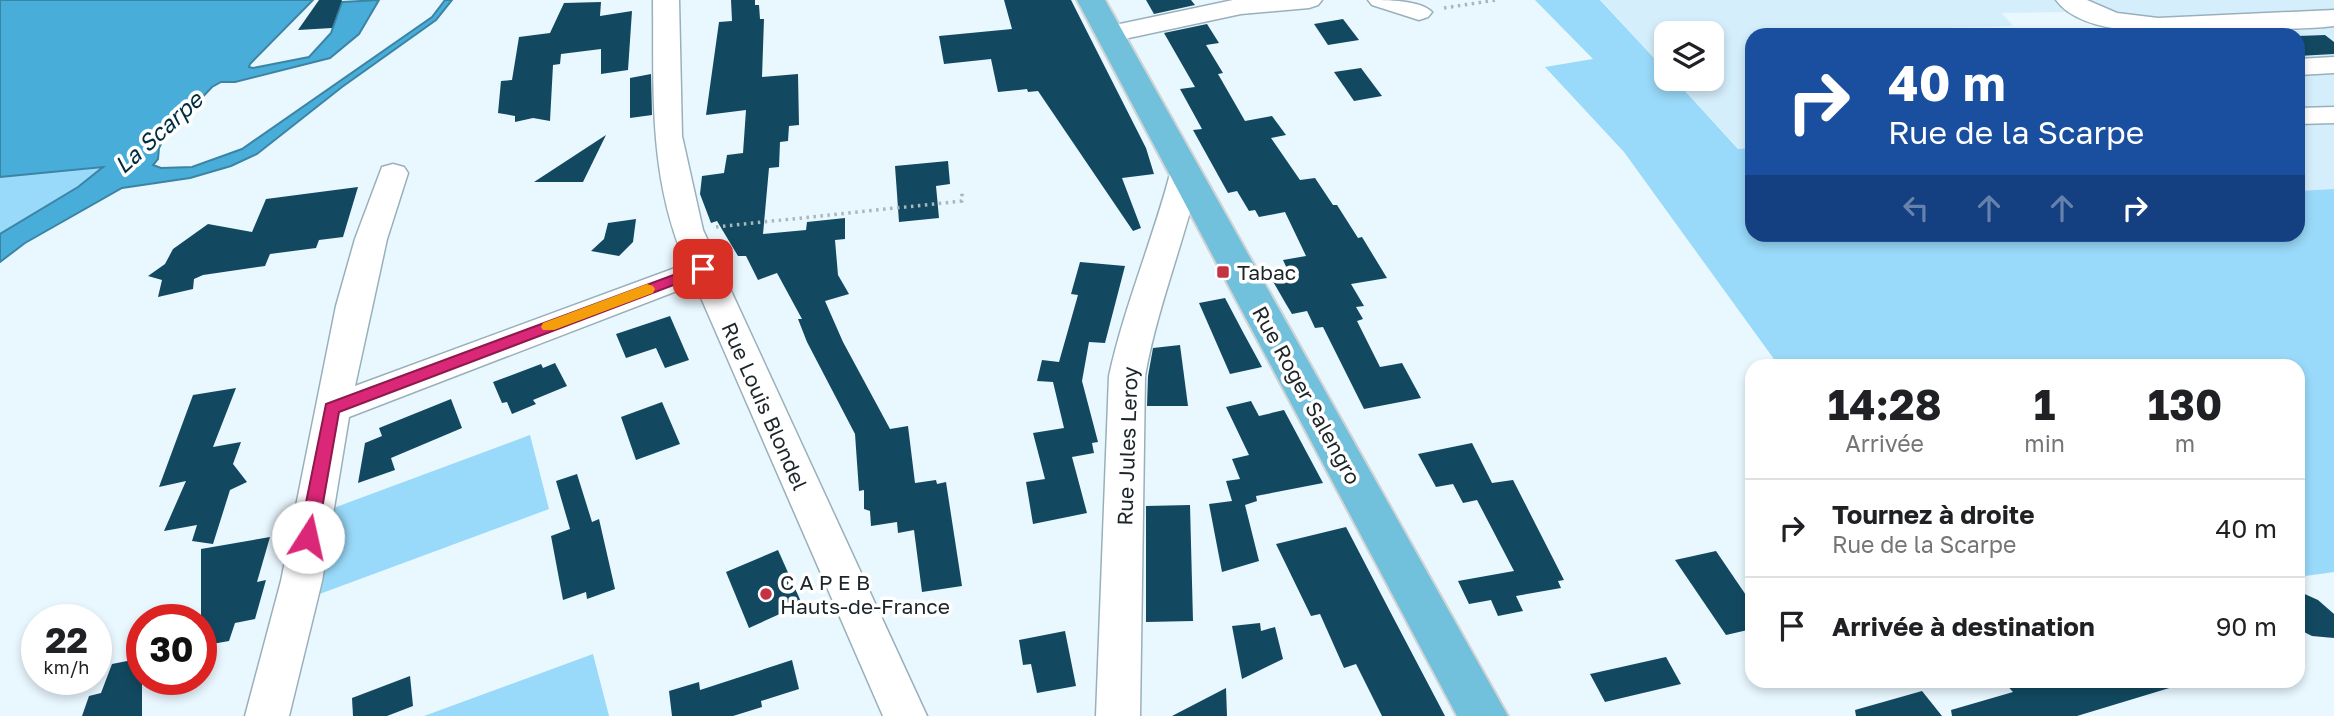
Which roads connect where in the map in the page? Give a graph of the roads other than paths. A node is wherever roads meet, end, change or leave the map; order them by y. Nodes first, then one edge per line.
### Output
1 (666, 0) edge
2 (1091, 0) edge
3 (1309, 0) edge
4 (1381, 0) edge
5 (2069, 0) edge
6 (1419, 12) road end
7 (2334, 18) edge
8 (1110, 34) junction
9 (2334, 65) edge
10 (2305, 67) edge
11 (2334, 115) edge
12 (2305, 116) edge
13 (393, 173) dead end
14 (1185, 174) junction
15 (1173, 223) junction
16 (1213, 224) junction
17 (703, 269) junction
18 (332, 409) junction
19 (267, 716) edge
20 (905, 716) edge
21 (1118, 716) edge
22 (1483, 716) edge

1 - 17 street, Rue Louis Blondel
2 - 8 main road, Rue Roger Salengro
3 - 8 street
4 - 6 street
5 - 7 street
8 - 14 main road, Rue Roger Salengro
9 - 10 street
11 - 12 street
13 - 18 street
14 - 15 street, Rue Jules Leroy
14 - 16 main road, Rue Roger Salengro
15 - 16 street
15 - 21 street, Rue Jules Leroy
16 - 22 main road, Rue Roger Salengro
17 - 18 street
17 - 20 street, Rue Louis Blondel
18 - 19 street

